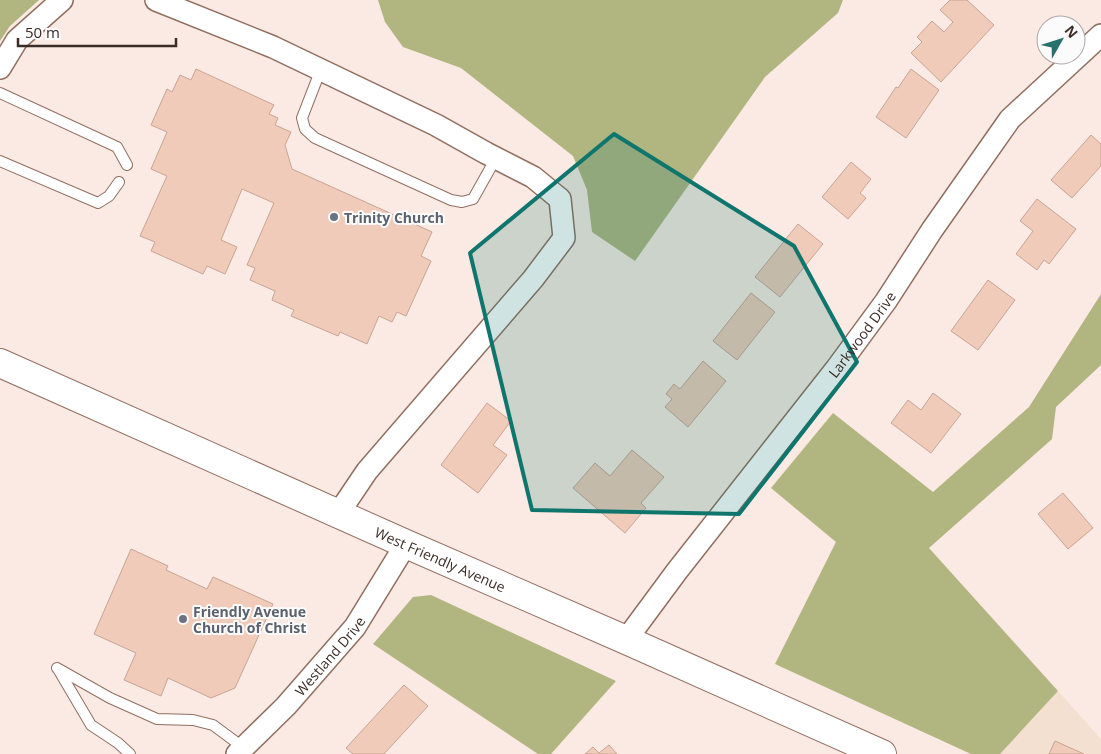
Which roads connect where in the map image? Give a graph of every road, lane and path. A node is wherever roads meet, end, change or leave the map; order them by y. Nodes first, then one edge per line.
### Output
1 (62, 0) edge
2 (156, 0) edge
3 (1101, 35) edge
4 (0, 68) edge
5 (321, 69) junction
6 (0, 93) edge
7 (496, 158) junction
8 (0, 161) edge
9 (126, 165) dead end
10 (120, 182) dead end
11 (3, 370) edge
12 (338, 514) junction
13 (406, 544) junction
14 (626, 640) junction
15 (240, 751) edge
16 (130, 754) edge
17 (882, 754) edge

1 - 4 street
2 - 5 street
3 - 14 street, Larkwood Drive
5 - 7 street
5 - 7 lane
6 - 9 lane
7 - 12 street
8 - 10 lane
11 - 12 main road, West Friendly Avenue
12 - 13 main road, West Friendly Avenue
13 - 14 main road, West Friendly Avenue
13 - 15 street, Westland Drive
14 - 17 main road, West Friendly Avenue
15 - 16 lane

